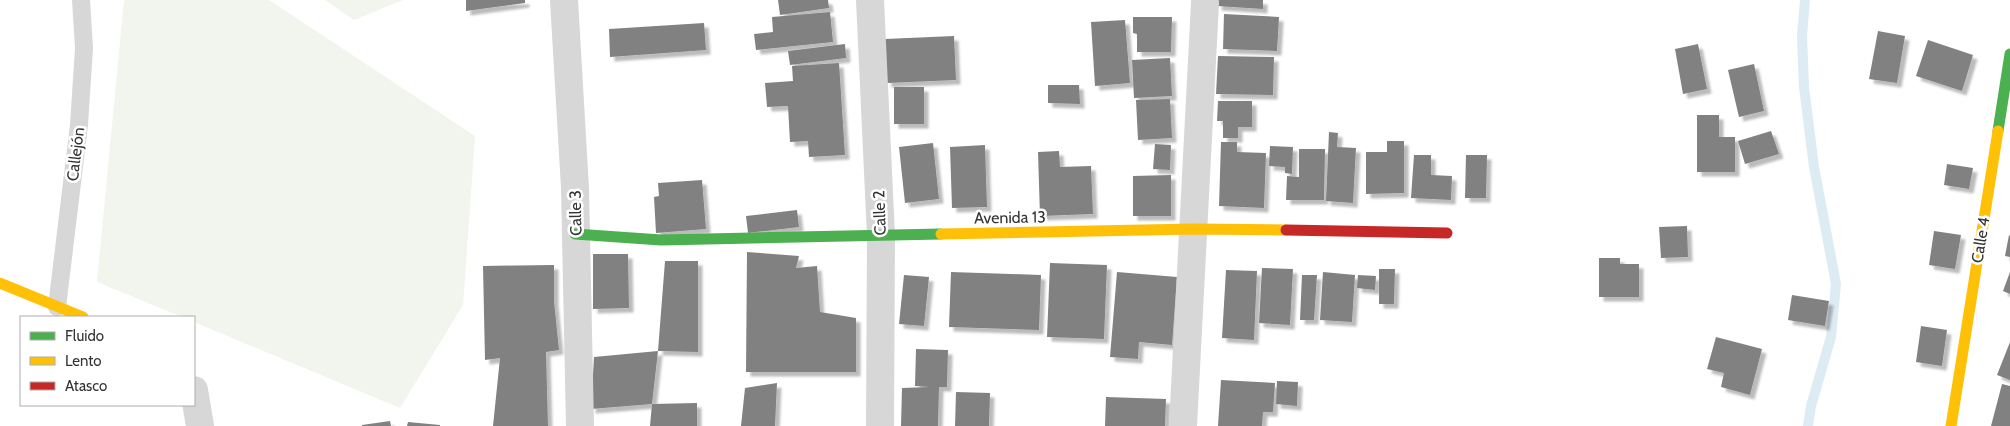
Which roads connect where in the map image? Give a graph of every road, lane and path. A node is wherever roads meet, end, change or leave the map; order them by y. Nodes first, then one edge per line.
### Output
1 (81, 0) edge
2 (564, 0) edge
3 (870, 0) edge
4 (1205, 3) dead end
5 (2010, 54) edge
6 (1194, 229) junction
7 (575, 234) junction
8 (1446, 234) dead end
9 (881, 236) junction
10 (0, 283) edge
11 (57, 307) junction
12 (80, 316) edge
13 (195, 396) edge
14 (200, 426) edge
15 (580, 426) edge
16 (880, 426) edge
17 (1183, 426) edge
18 (1951, 426) edge

1 - 11 lane, Callejón
2 - 7 street, Calle 3
3 - 9 street, Calle 2
4 - 6 street
5 - 18 street, Calle 4
6 - 8 street, Avenida 13
6 - 9 street, Avenida 13
6 - 17 street
7 - 9 street, Avenida 13
7 - 15 street, Calle 3
9 - 16 street, Calle 2
10 - 11 street
11 - 12 street
13 - 14 street

